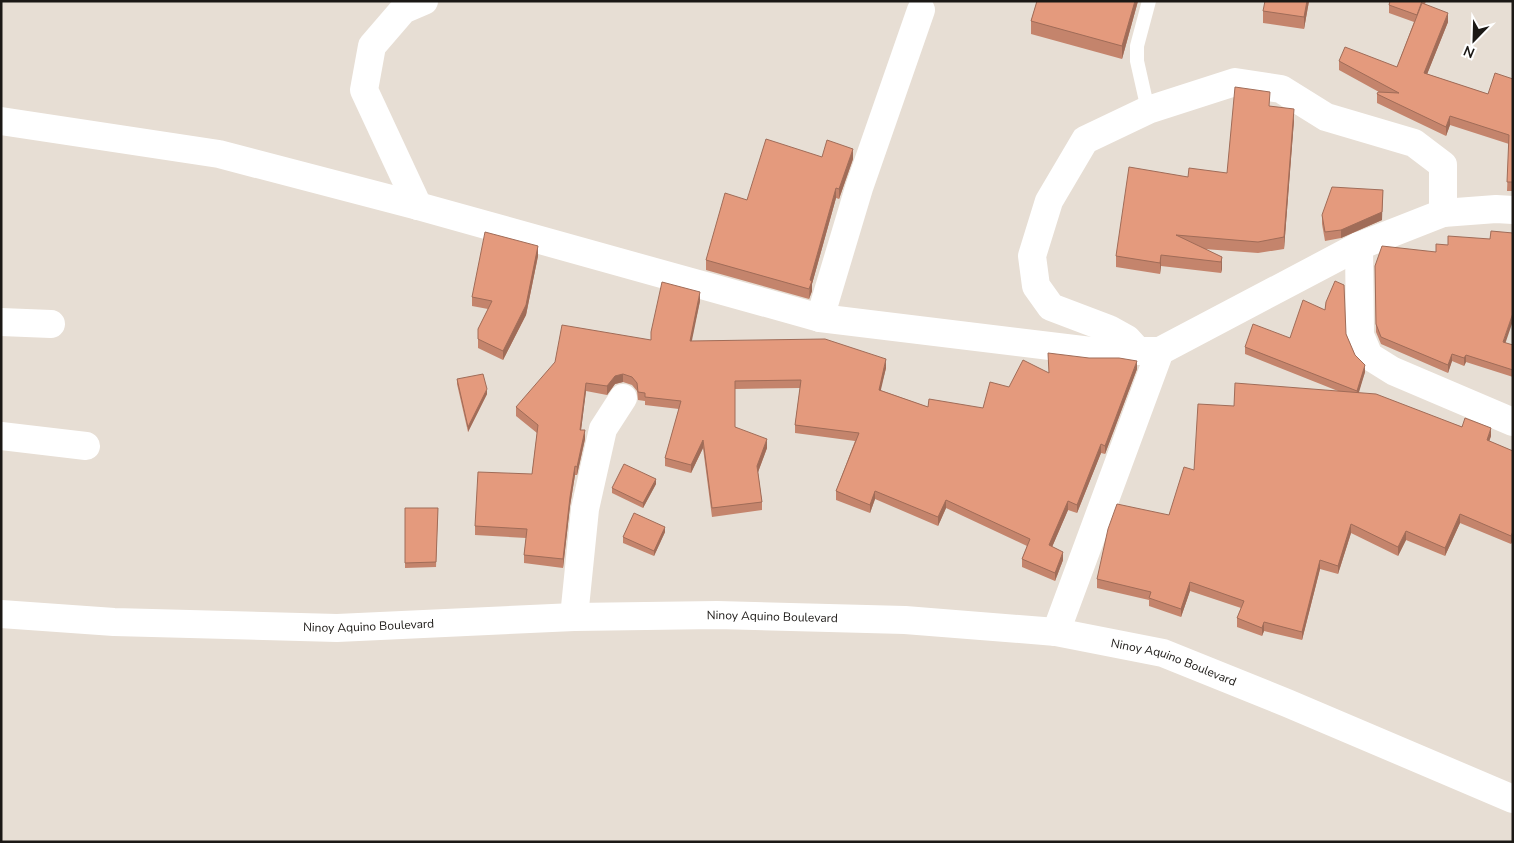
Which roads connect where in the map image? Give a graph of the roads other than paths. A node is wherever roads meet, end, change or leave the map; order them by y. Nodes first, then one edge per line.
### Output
1 (424, 1) edge
2 (1149, 1) edge
3 (921, 10) dead end
4 (1148, 110) junction
5 (1, 121) edge
6 (418, 206) junction
7 (1513, 210) edge
8 (1443, 213) junction
9 (1359, 246) junction
10 (820, 318) junction
11 (1, 322) edge
12 (51, 324) dead end
13 (1149, 351) junction
14 (622, 398) dead end
15 (1513, 422) edge
16 (1, 436) edge
17 (86, 446) dead end
18 (1, 614) edge
19 (574, 617) junction
20 (1056, 632) junction
21 (1513, 799) edge

1 - 6 street
2 - 4 lane
3 - 10 street
4 - 8 street
4 - 13 street
5 - 6 street
6 - 10 street
7 - 8 street
8 - 9 street
9 - 13 street
9 - 15 street
10 - 13 street
11 - 12 street
13 - 20 street
14 - 19 street
16 - 17 street
18 - 19 street, Ninoy Aquino Boulevard
19 - 20 street, Ninoy Aquino Boulevard
20 - 21 street, Ninoy Aquino Boulevard

